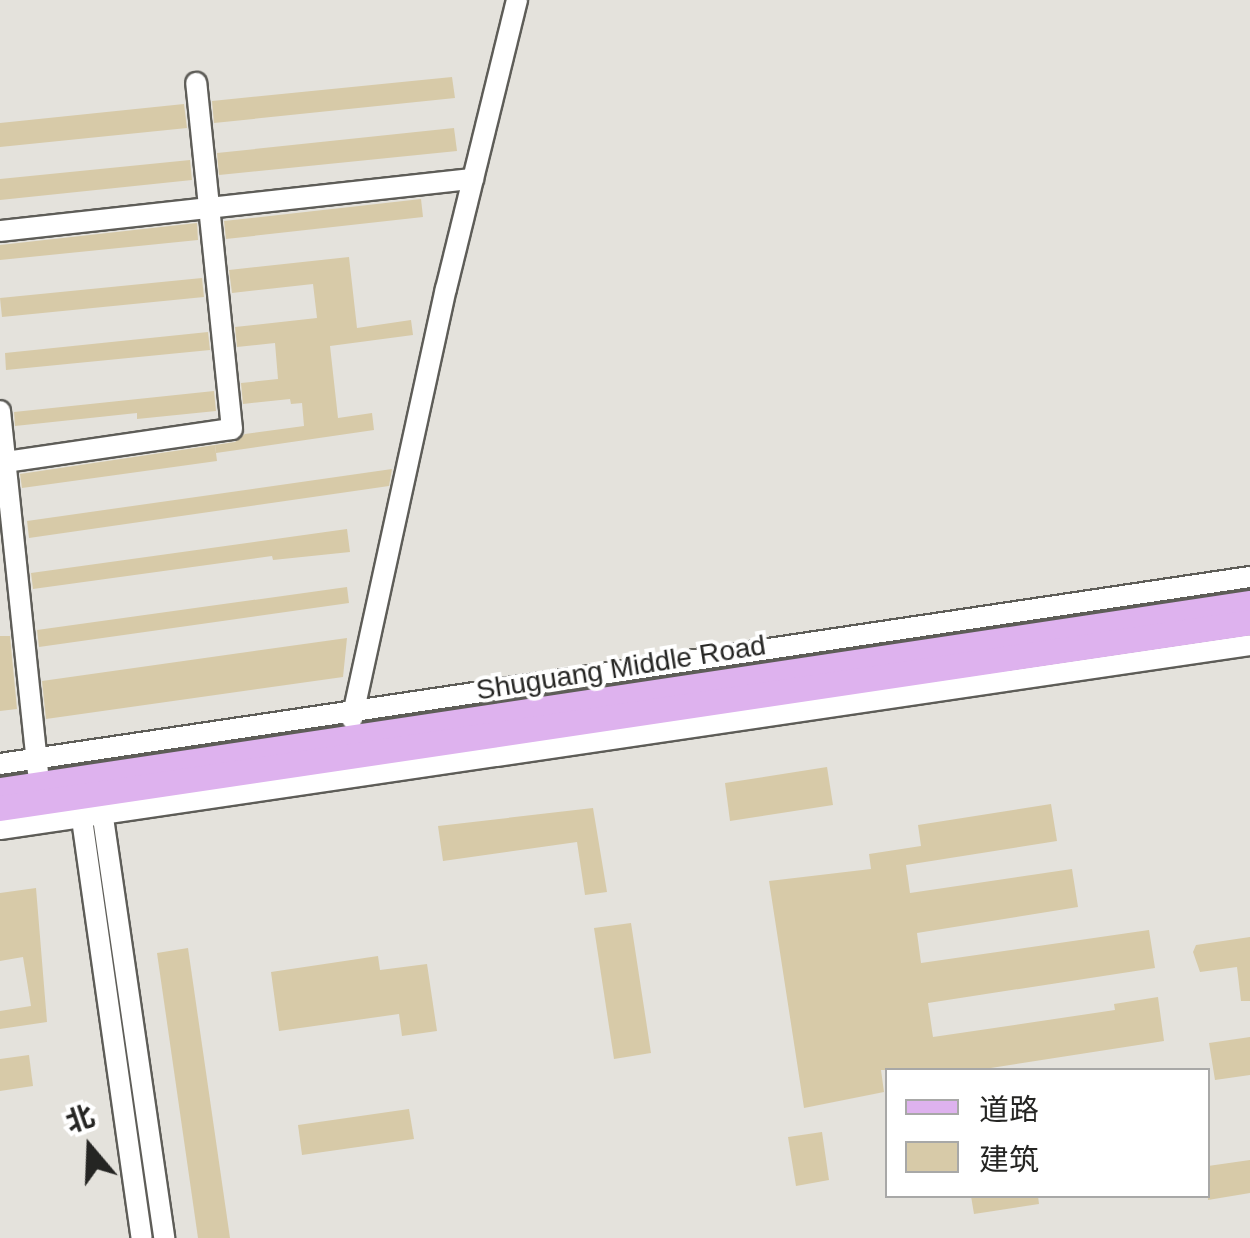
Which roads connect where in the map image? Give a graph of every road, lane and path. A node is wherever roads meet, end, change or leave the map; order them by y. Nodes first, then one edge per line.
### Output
1 (517, 0) edge
2 (196, 83) dead end
3 (473, 179) junction
4 (209, 208) junction
5 (0, 231) edge
6 (0, 411) edge
7 (5, 462) junction
8 (1250, 577) edge
9 (1250, 602) edge
10 (1250, 622) edge
11 (1250, 645) edge
12 (354, 710) junction
13 (349, 739) junction
14 (0, 764) edge
15 (38, 771) junction
16 (0, 790) edge
17 (89, 796) junction
18 (0, 808) edge
19 (0, 829) edge
20 (142, 1238) edge
21 (164, 1238) edge

1 - 3 street
2 - 4 street
3 - 4 street
3 - 12 street
4 - 5 street
4 - 7 street
6 - 7 street
7 - 15 street
8 - 12 street
9 - 13 main road, Shuguang Middle Road
10 - 17 main road, Shuguang Middle Road
11 - 17 street
12 - 13 street
12 - 15 street
13 - 17 main road, Shuguang Middle Road
14 - 15 street
15 - 16 main road, Shuguang Middle Road
15 - 17 main road, Shuguang Middle Road
17 - 18 main road, Shuguang Middle Road
17 - 19 street
17 - 20 street
17 - 21 street

